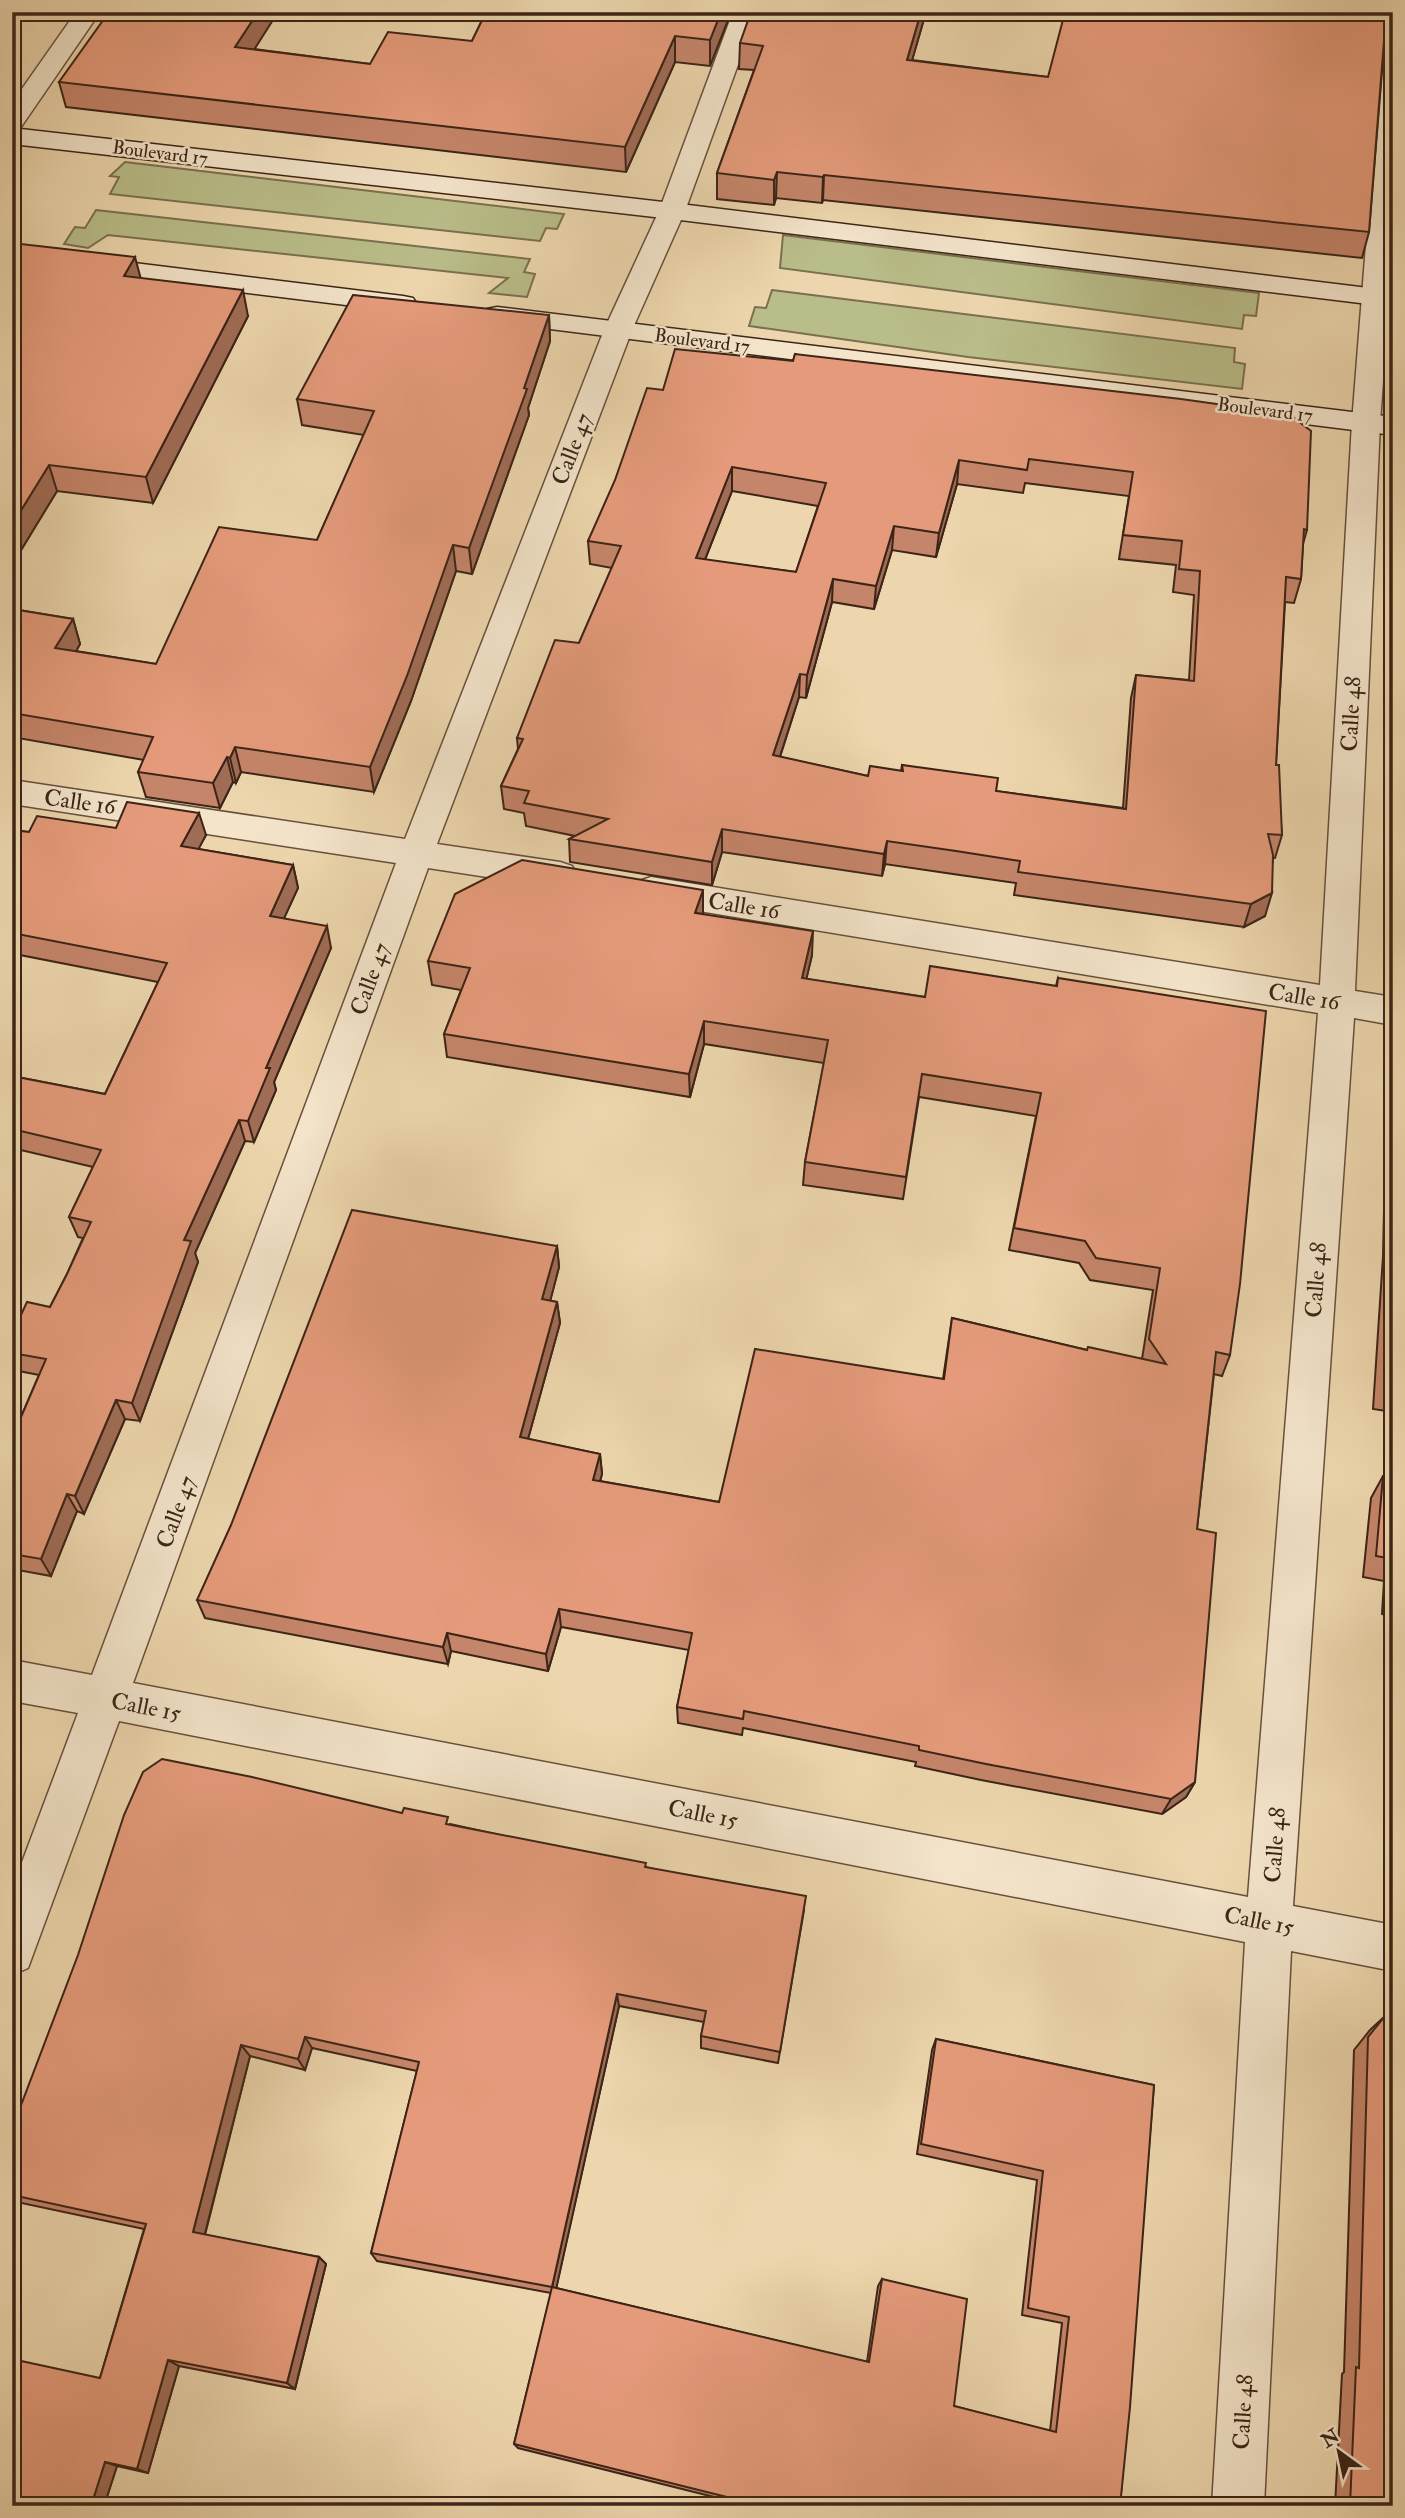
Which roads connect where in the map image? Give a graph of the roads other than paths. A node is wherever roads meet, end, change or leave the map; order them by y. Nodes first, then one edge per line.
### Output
1 (88, 12) edge
2 (745, 12) edge
3 (1393, 54) edge
4 (12, 122) edge
5 (12, 136) edge
6 (671, 211) junction
7 (12, 256) edge
8 (1385, 298) edge
9 (427, 307) edge
10 (469, 312) edge
11 (618, 330) junction
12 (1379, 424) edge
13 (12, 792) edge
14 (417, 852) junction
15 (1337, 1002) junction
16 (1393, 1011) edge
17 (12, 1680) edge
18 (107, 1700) junction
19 (1269, 1922) junction
20 (1393, 1948) edge
21 (12, 1952) edge
22 (1238, 2506) edge

1 - 4 street
2 - 6 street, Calle 47
3 - 8 street, Calle 48
5 - 6 street, Boulevard 17
6 - 8 street, Boulevard 17
6 - 11 street, Calle 47
7 - 9 street
8 - 12 street, Calle 48
10 - 11 street, Boulevard 17
11 - 12 street, Boulevard 17
11 - 14 street, Calle 47
12 - 15 street, Calle 48
13 - 14 street, Calle 16
14 - 15 street, Calle 16
14 - 18 street, Calle 47
15 - 16 street, Calle 16
15 - 19 street, Calle 48
17 - 18 street, Calle 15
18 - 19 street, Calle 15
18 - 21 street, Calle 47
19 - 20 street, Calle 15
19 - 22 street, Calle 48

